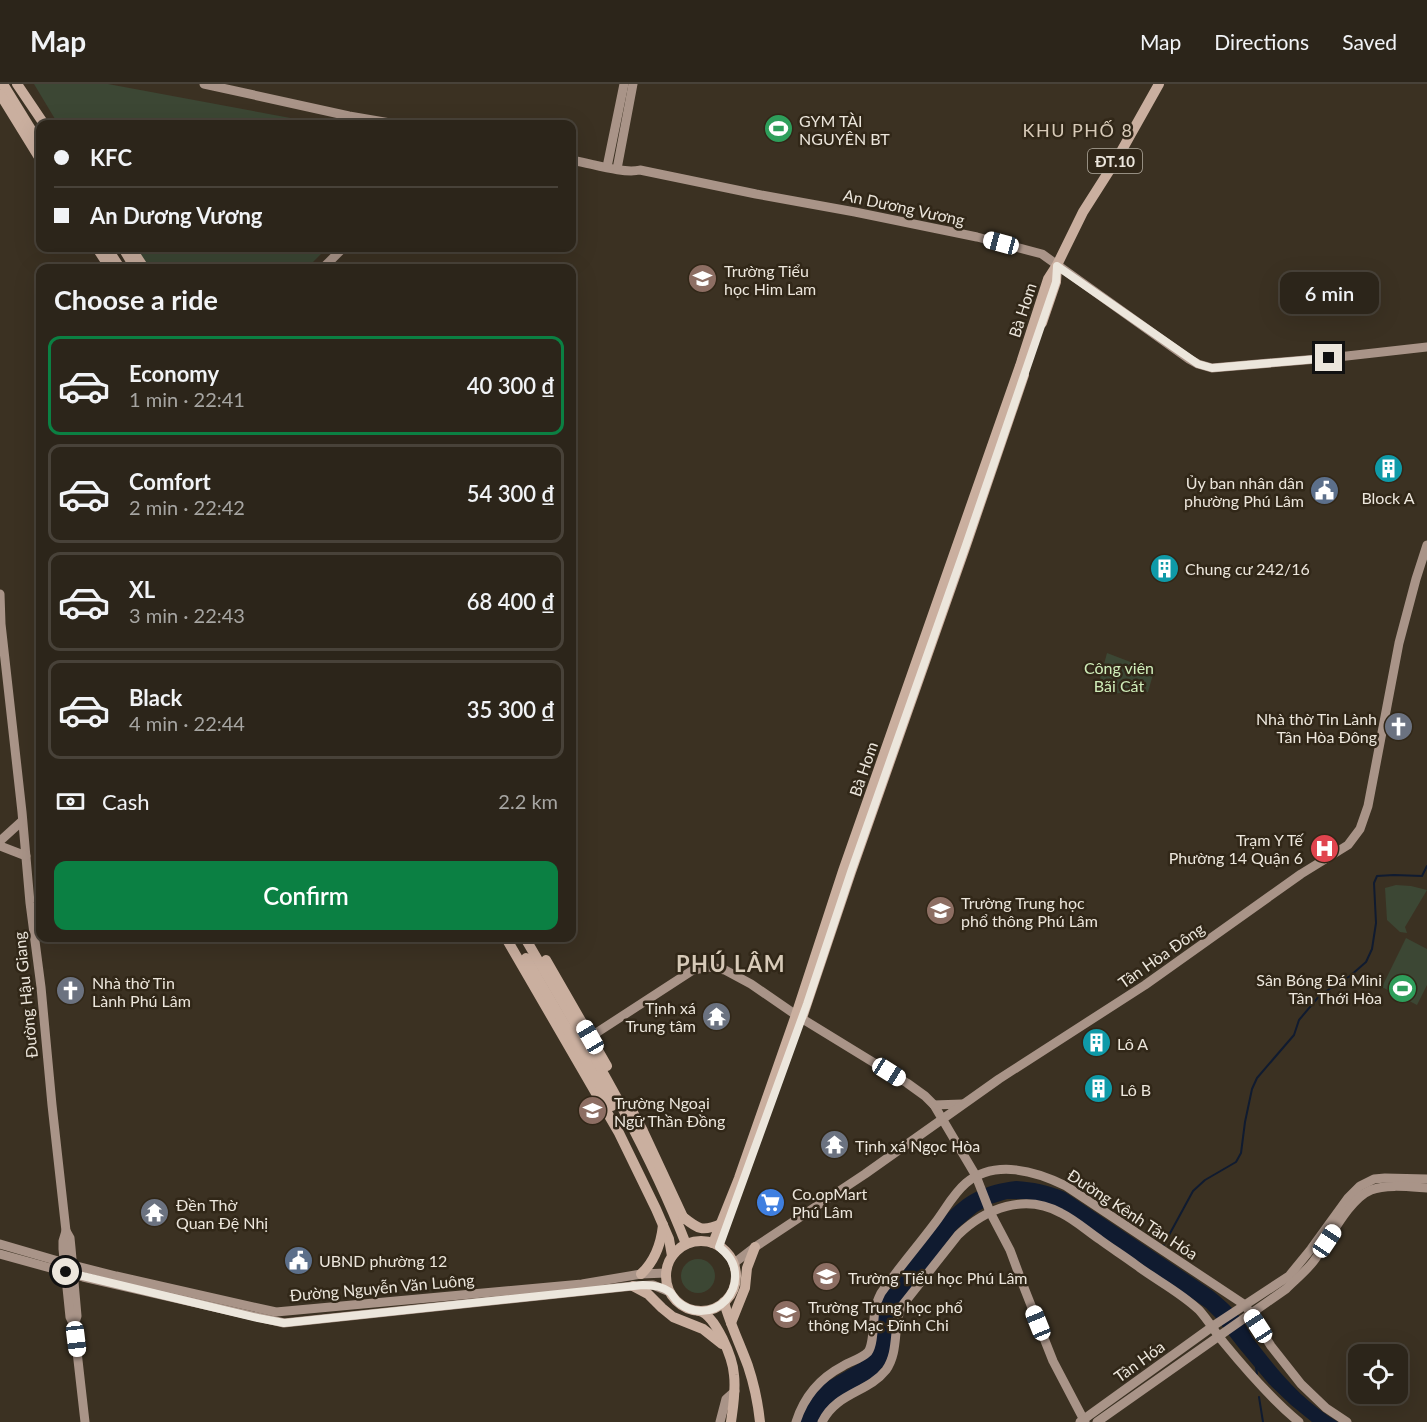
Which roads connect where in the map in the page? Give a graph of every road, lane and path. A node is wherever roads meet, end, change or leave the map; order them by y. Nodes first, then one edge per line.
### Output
1 (3, 84) edge
2 (19, 84) edge
3 (204, 84) edge
4 (624, 84) edge
5 (633, 84) edge
6 (1160, 84) edge
7 (0, 94) edge
8 (26, 98) junction
9 (41, 120) edge
10 (48, 120) edge
11 (372, 120) edge
12 (36, 138) edge
13 (36, 152) edge
14 (576, 155) edge
15 (607, 164) junction
16 (618, 166) junction
17 (339, 252) edge
18 (327, 264) edge
19 (1057, 266) junction
20 (1427, 347) edge
21 (1427, 545) edge
22 (0, 594) edge
23 (1, 622) edge
24 (22, 821) junction
25 (0, 841) edge
26 (0, 846) edge
27 (26, 856) junction
28 (509, 942) edge
29 (516, 942) edge
30 (531, 942) edge
31 (799, 1016) junction
32 (580, 1043) junction
33 (964, 1104) junction
34 (934, 1105) junction
35 (942, 1120) junction
36 (976, 1176) junction
37 (1427, 1179) edge
38 (1427, 1188) edge
39 (990, 1212) junction
40 (683, 1217) junction
41 (721, 1224) junction
42 (663, 1225) junction
43 (689, 1243) junction
44 (0, 1244) edge
45 (716, 1245) junction
46 (755, 1247) junction
47 (0, 1254) edge
48 (674, 1254) junction
49 (733, 1264) junction
50 (69, 1269) junction
51 (641, 1274) junction
52 (666, 1274) junction
53 (633, 1286) junction
54 (670, 1292) junction
55 (724, 1302) junction
56 (1242, 1307) junction
57 (695, 1311) junction
58 (1248, 1315) junction
59 (730, 1323) junction
60 (1214, 1325) junction
61 (1221, 1334) junction
62 (727, 1350) junction
63 (735, 1391) junction
64 (1083, 1421) edge
65 (85, 1422) edge
66 (720, 1422) edge
67 (730, 1422) edge
68 (763, 1422) edge
69 (796, 1422) edge
70 (822, 1422) edge
71 (1097, 1422) edge
72 (1299, 1422) edge
73 (1347, 1422) edge

1 - 12 main road
2 - 8 main road
3 - 11 main road
4 - 15 main road
5 - 16 main road
6 - 19 main road, ĐT.10
7 - 13 main road
8 - 9 main road
8 - 10 main road
14 - 15 main road, An Dương Vương
15 - 16 main road, An Dương Vương
16 - 19 main road, An Dương Vương
17 - 18 main road
19 - 20 main road, An Dương Vương
19 - 31 main road, Bà Hom / ĐT.10
21 - 33 main road, Tân Hòa Đông
22 - 23 main road
23 - 24 main road, Đường Hậu Giang
24 - 25 main road
24 - 27 main road, Đường Hậu Giang
26 - 27 main road
27 - 50 main road, Đường Hậu Giang
28 - 32 main road
29 - 32 main road
30 - 32 main road
31 - 32 main road
31 - 34 main road
31 - 41 main road, Bà Hom / ĐT.10
31 - 45 main road, Bà Hom / ĐT.10
32 - 40 main road
32 - 42 main road
32 - 43 main road
32 - 48 main road
33 - 34 main road
33 - 35 main road, Tân Hòa Đông
34 - 35 main road
35 - 36 main road
35 - 46 main road, Tân Hòa Đông
36 - 39 main road
36 - 56 main road, Đường Kênh Tân Hóa
36 - 69 main road, Đường Kênh Tân Hóa
37 - 56 main road, Tân Hóa
38 - 58 main road, Tân Hóa
39 - 60 main road
39 - 64 main road
39 - 70 main road
40 - 41 main road
40 - 43 main road
41 - 45 main road, Bà Hom / ĐT.10
42 - 48 main road
42 - 51 main road
43 - 45 main road
43 - 48 main road
44 - 50 main road, Đường Nguyễn Văn Luông
45 - 49 main road
46 - 49 main road, Tân Hòa Đông
46 - 59 main road
47 - 50 main road, Đường Nguyễn Văn Luông
48 - 52 main road
49 - 55 main road
50 - 51 main road, Đường Nguyễn Văn Luông
50 - 53 main road, Đường Nguyễn Văn Luông
50 - 65 main road, Đường Hậu Giang
51 - 52 main road, Đường Nguyễn Văn Luông
52 - 54 main road
53 - 54 main road, Đường Nguyễn Văn Luông
53 - 62 main road
54 - 57 main road
55 - 57 main road
55 - 59 main road
56 - 58 main road, Đường Kênh Tân Hóa
56 - 60 main road, Tân Hóa
57 - 62 main road
58 - 61 main road, Tân Hóa
58 - 73 main road, Đường Kênh Tân Hóa
59 - 68 main road
60 - 61 main road
60 - 64 main road, Tân Hóa
61 - 71 main road, Tân Hóa
61 - 72 main road
62 - 63 main road
63 - 66 main road
63 - 67 main road

